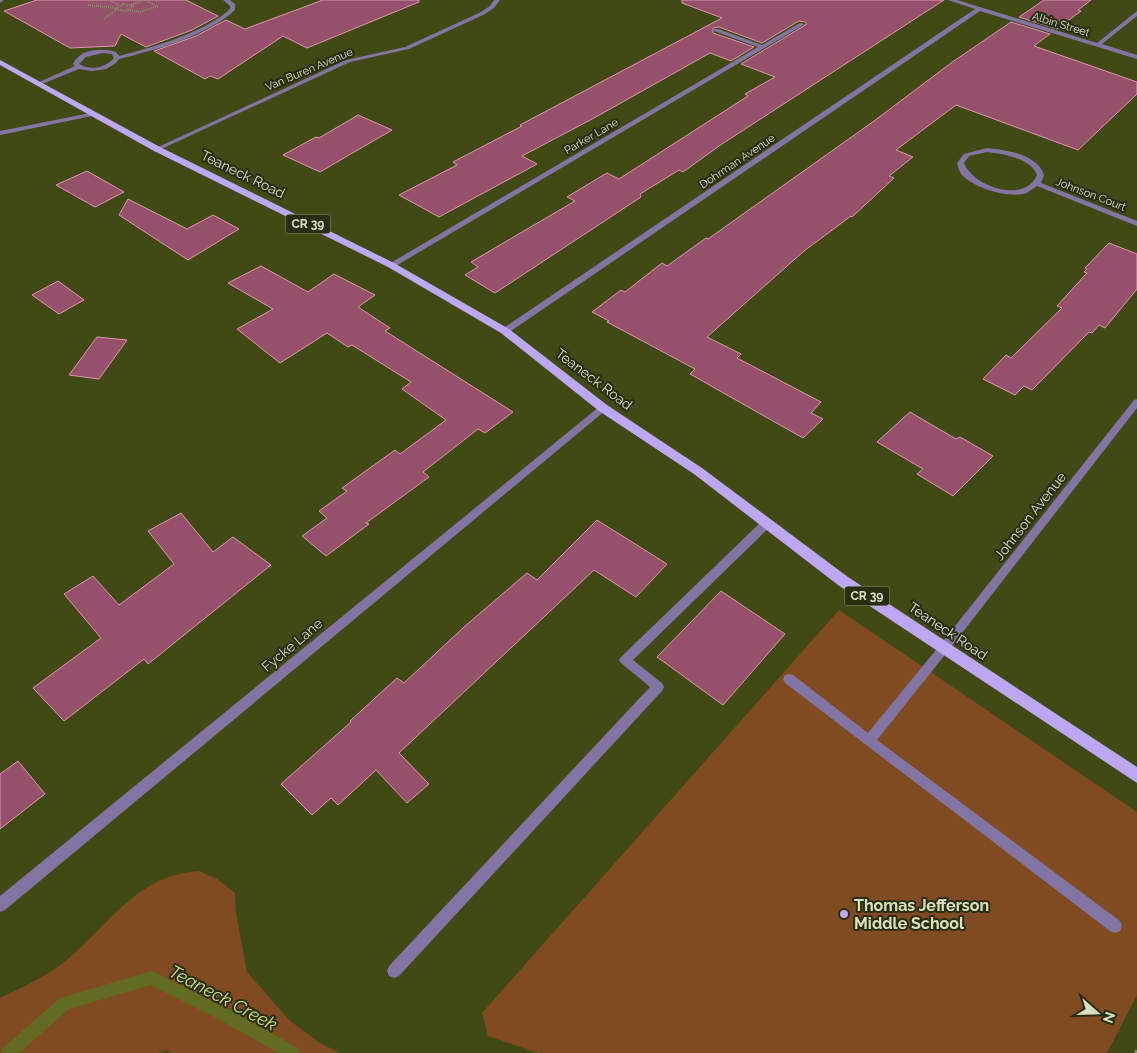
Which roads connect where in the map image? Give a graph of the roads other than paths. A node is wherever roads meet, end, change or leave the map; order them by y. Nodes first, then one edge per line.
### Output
1 (226, 0) edge
2 (497, 0) edge
3 (951, 0) edge
4 (979, 9) junction
5 (1137, 13) edge
6 (802, 24) dead end
7 (716, 30) dead end
8 (1098, 45) junction
9 (763, 47) junction
10 (117, 58) junction
11 (1137, 58) edge
12 (0, 62) edge
13 (78, 67) junction
14 (40, 83) junction
15 (96, 114) junction
16 (0, 133) edge
17 (157, 149) junction
18 (1036, 184) junction
19 (1137, 224) edge
20 (391, 265) junction
21 (505, 331) junction
22 (1137, 402) edge
23 (602, 408) junction
24 (767, 523) junction
25 (944, 648) junction
26 (789, 679) dead end
27 (869, 741) junction
28 (1137, 776) edge
29 (0, 905) edge
30 (1115, 926) dead end
31 (394, 971) dead end

1 - 10 street
2 - 17 street, Van Buren Avenue
3 - 4 street, Albin Street
4 - 8 street, Albin Street
4 - 21 street, Dohrman Avenue
5 - 8 street
6 - 9 street, Parker Lane
7 - 9 street
8 - 11 street, Albin Street
9 - 20 street, Parker Lane
10 - 13 street
10 - 13 street
12 - 14 main road, Teaneck Road / CR 39
13 - 14 street
14 - 15 main road, Teaneck Road / CR 39
15 - 16 street
15 - 17 main road, Teaneck Road / CR 39
17 - 20 main road, Teaneck Road / CR 39
18 - 18 street
18 - 19 street, Johnson Court
20 - 21 main road, Teaneck Road / CR 39
21 - 23 main road, Teaneck Road / CR 39
22 - 25 street, Johnson Avenue
23 - 24 main road, Teaneck Road / CR 39
23 - 29 street, Fycke Lane
24 - 25 main road, Teaneck Road / CR 39
24 - 31 street
25 - 27 street, Johnson Avenue
25 - 28 main road, Teaneck Road / CR 39
26 - 27 street
27 - 30 street

